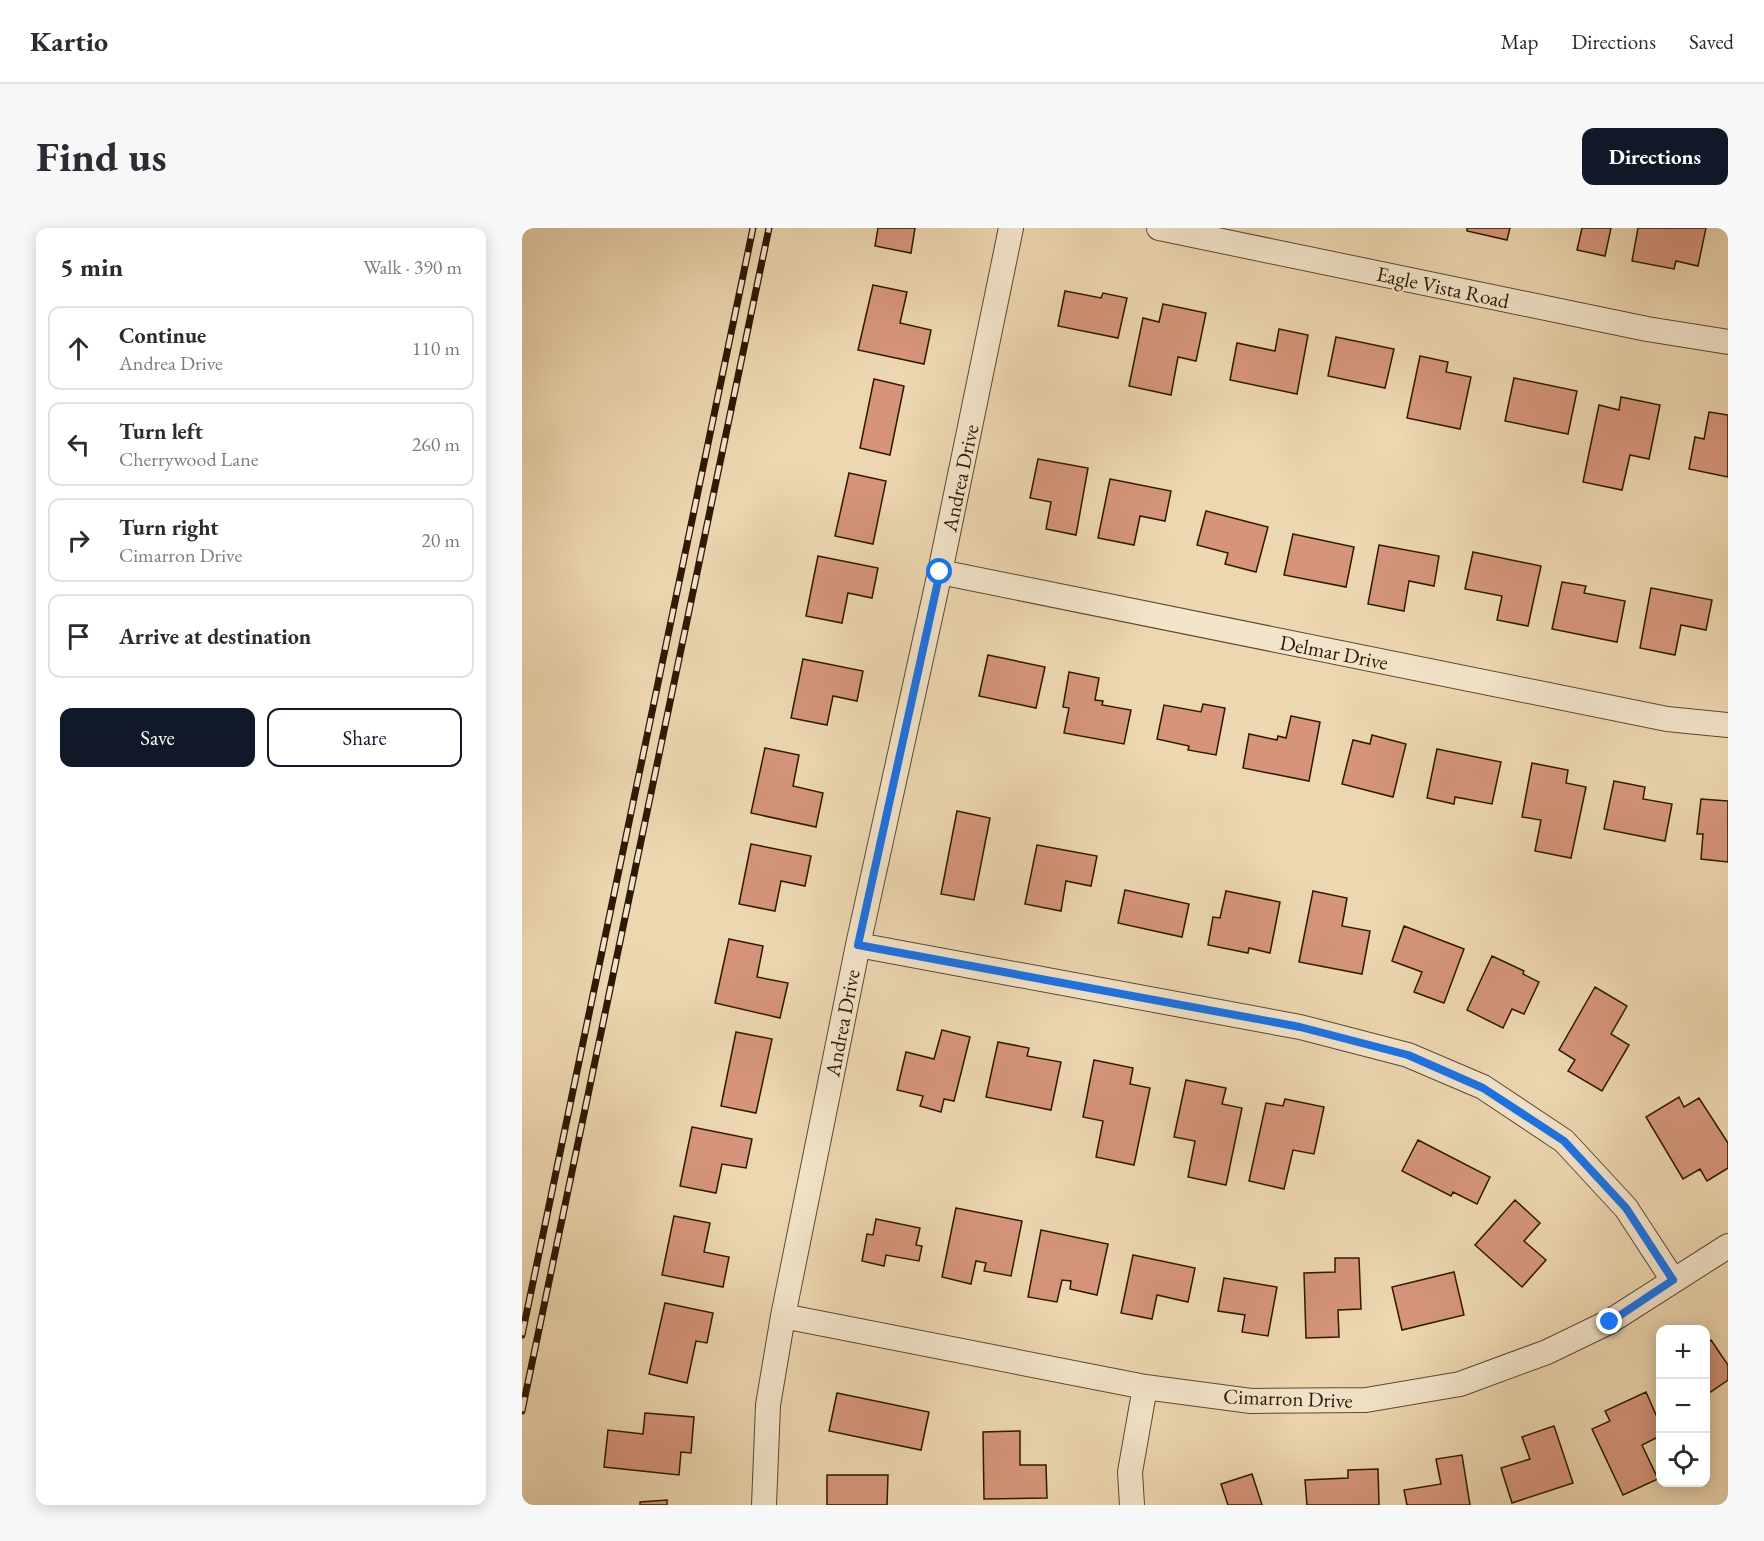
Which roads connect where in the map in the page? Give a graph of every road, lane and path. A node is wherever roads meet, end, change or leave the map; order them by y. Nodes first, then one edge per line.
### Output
1 (1011, 228) edge
2 (1159, 228) edge
3 (1728, 342) edge
4 (940, 572) junction
5 (1728, 725) edge
6 (858, 945) junction
7 (1728, 1246) edge
8 (1673, 1280) junction
9 (783, 1316) junction
10 (1145, 1387) junction
11 (764, 1505) edge
12 (1132, 1505) edge

1 - 4 street, Andrea Drive
2 - 3 street, Eagle Vista Road
4 - 5 street, Delmar Drive
4 - 6 street, Andrea Drive
6 - 8 street
6 - 9 street, Andrea Drive
7 - 8 street, Cimarron Drive
8 - 10 street, Cimarron Drive
9 - 10 street, Cimarron Drive
9 - 11 street, Andrea Drive
10 - 12 street

